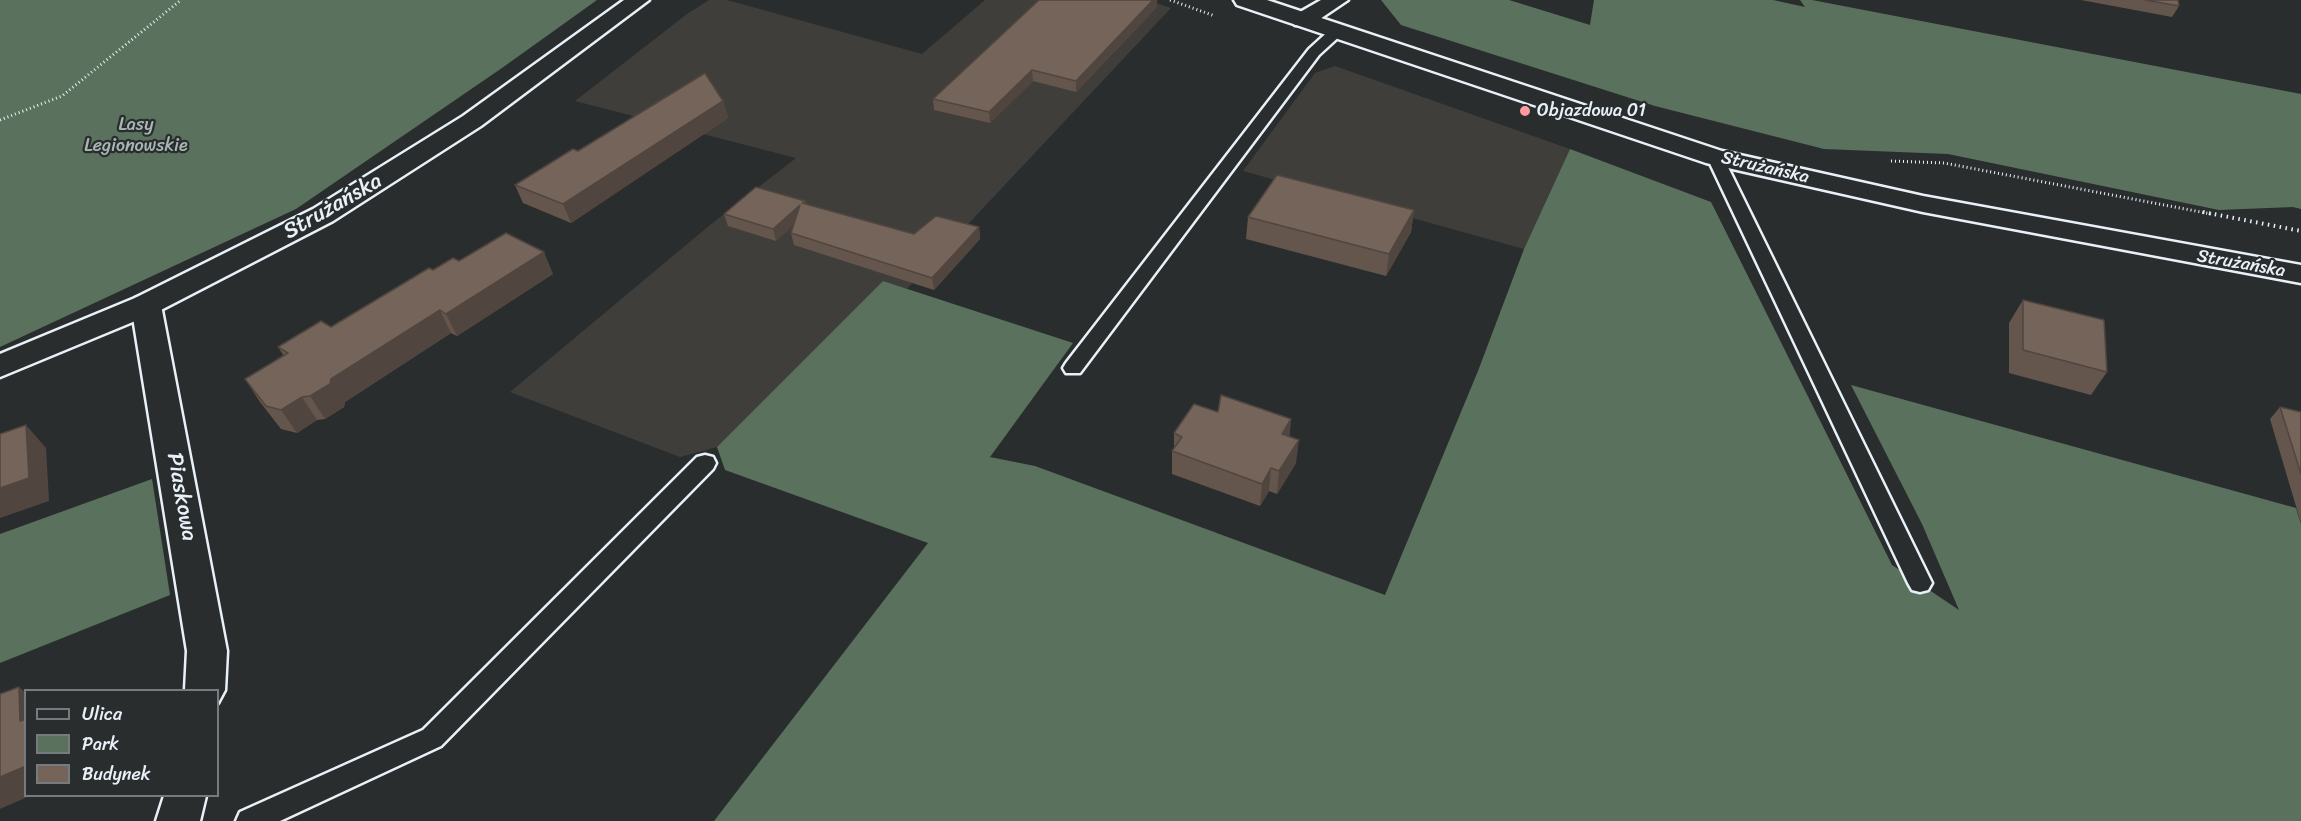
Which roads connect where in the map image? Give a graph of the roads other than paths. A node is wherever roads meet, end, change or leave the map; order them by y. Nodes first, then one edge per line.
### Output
1 (638, 0) edge
2 (1245, 0) edge
3 (1337, 0) edge
4 (1303, 20) junction
5 (1337, 31) junction
6 (1715, 157) junction
7 (2301, 274) edge
8 (146, 305) junction
9 (0, 366) edge
10 (1073, 368) dead end
11 (705, 463) dead end
12 (1920, 583) dead end
13 (205, 689) edge
14 (184, 797) edge
15 (178, 821) edge
16 (250, 821) edge

1 - 8 main road, Strużańska
2 - 4 main road, Strużańska
3 - 4 main road
4 - 5 main road, Strużańska
5 - 6 main road, Strużańska
5 - 10 lane
6 - 7 main road, Strużańska
6 - 12 lane
8 - 9 main road, Strużańska
8 - 13 main road, Piaskowa
11 - 16 lane
14 - 15 main road

